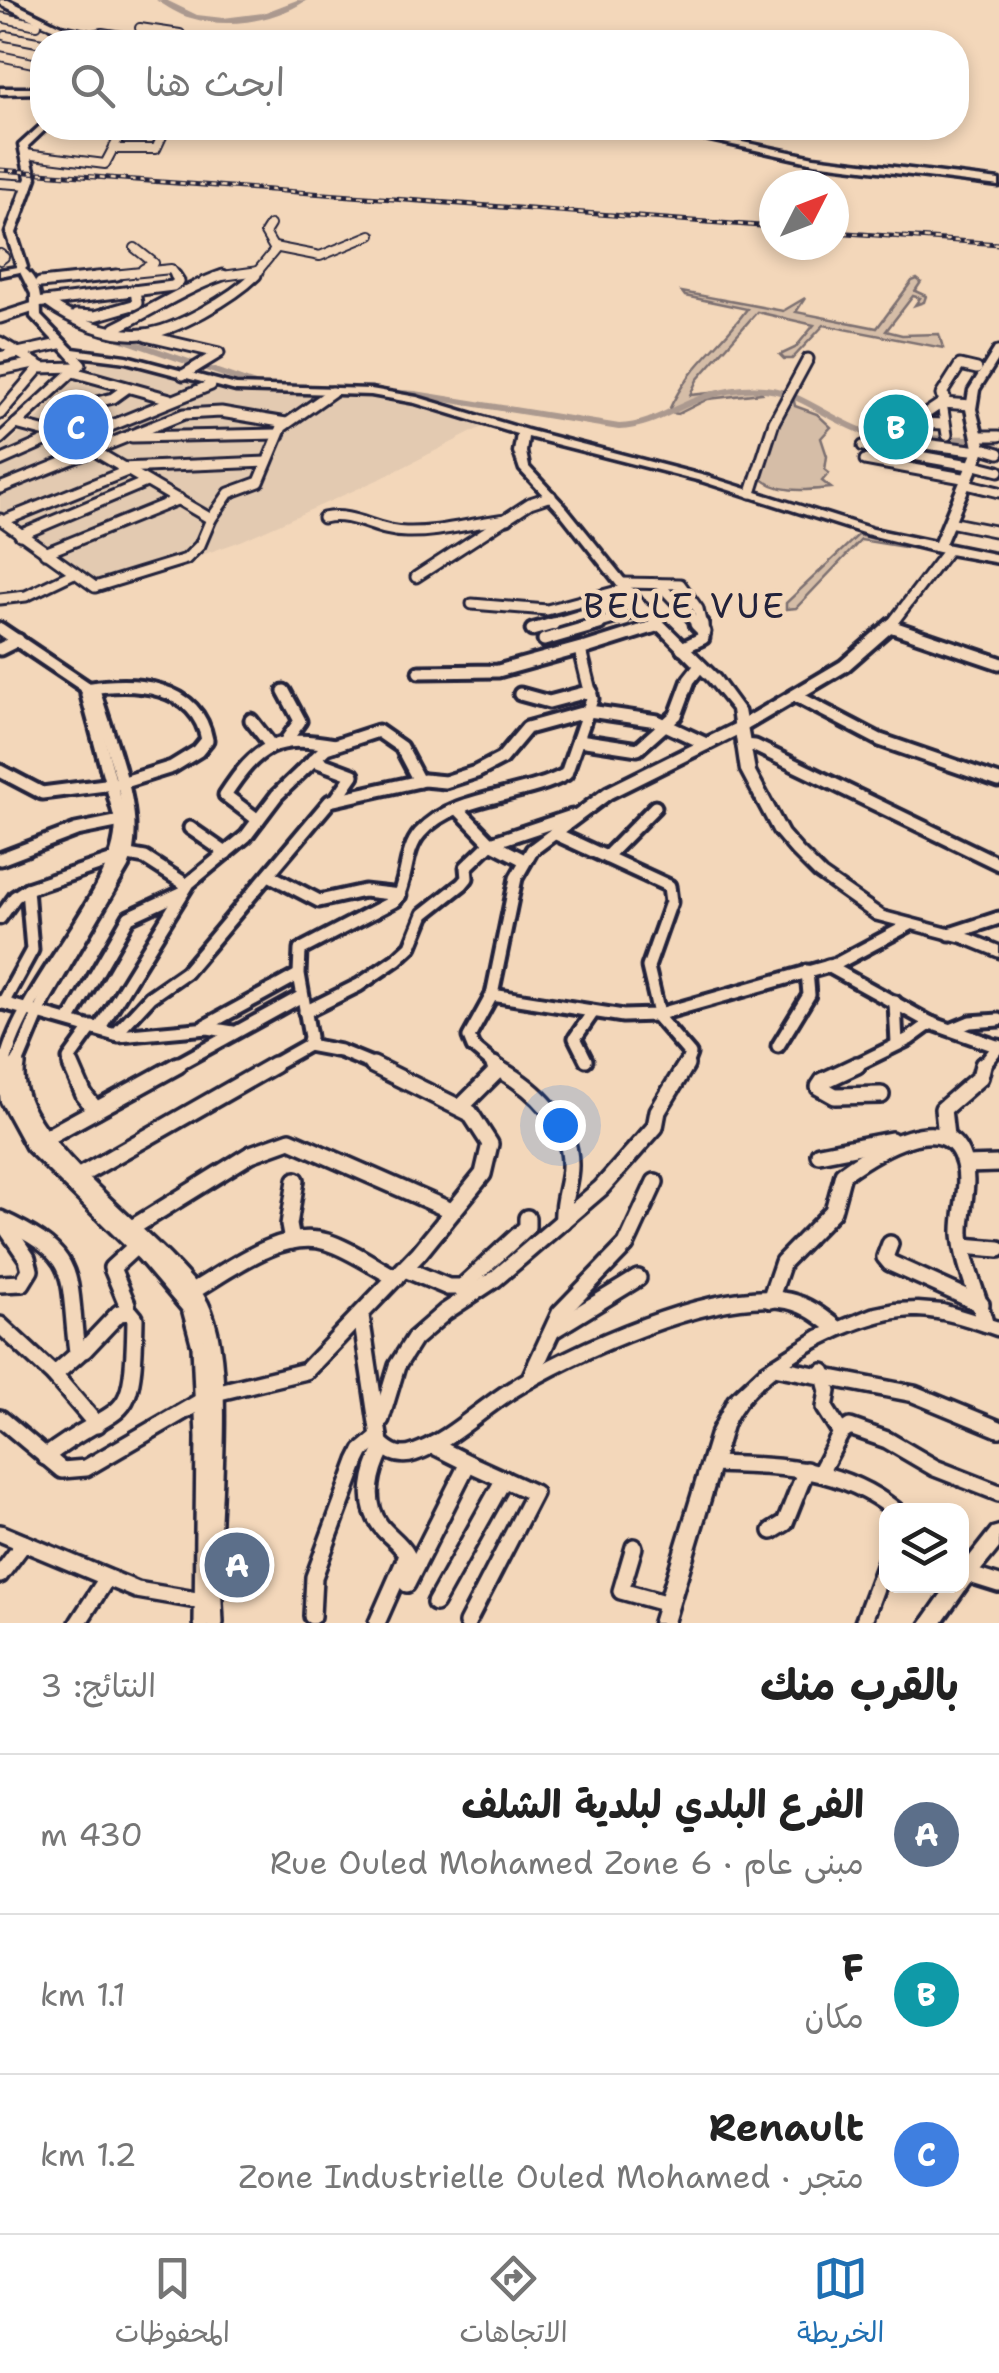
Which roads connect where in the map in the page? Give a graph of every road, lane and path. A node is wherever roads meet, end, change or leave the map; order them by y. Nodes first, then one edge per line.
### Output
1 (0, 3) edge
2 (8, 14) edge
3 (152, 21) dead end
4 (178, 24) dead end
5 (140, 28) joint
6 (57, 30) edge
7 (62, 30) edge
8 (153, 30) edge
9 (179, 30) edge
10 (30, 41) edge
11 (0, 44) edge
12 (30, 51) edge
13 (0, 56) edge
14 (15, 60) junction
15 (30, 63) edge
16 (30, 90) edge
17 (0, 91) edge
18 (30, 137) edge
19 (118, 140) edge
20 (160, 140) edge
21 (716, 140) edge
22 (734, 140) edge
23 (114, 149) junction
24 (25, 154) junction
25 (999, 180) edge
26 (0, 182) edge
27 (30, 185) junction
28 (270, 226) dead end
29 (371, 235) dead end
30 (274, 247) junction
31 (135, 248) dead end
32 (24, 270) junction
33 (259, 270) junction
34 (0, 273) edge
35 (124, 273) junction
36 (40, 283) junction
37 (135, 291) junction
38 (38, 305) junction
39 (58, 311) junction
40 (4, 314) edge
41 (113, 329) junction
42 (142, 335) junction
43 (0, 342) edge
44 (64, 348) junction
45 (999, 350) edge
46 (21, 352) junction
47 (0, 357) edge
48 (808, 359) dead end
49 (38, 365) junction
50 (977, 369) dead end
51 (0, 370) edge
52 (75, 370) junction
53 (183, 375) junction
54 (209, 382) junction
55 (127, 388) junction
56 (332, 392) junction
57 (170, 400) junction
58 (944, 400) junction
59 (971, 402) junction
60 (901, 409) dead end
61 (0, 414) edge
62 (175, 416) junction
63 (286, 422) junction
64 (912, 422) junction
65 (16, 424) junction
66 (523, 432) junction
67 (55, 433) junction
68 (278, 434) junction
69 (980, 436) junction
70 (999, 436) edge
71 (121, 437) junction
72 (0, 439) edge
73 (76, 440) junction
74 (91, 450) junction
75 (983, 450) junction
76 (999, 453) edge
77 (865, 460) dead end
78 (0, 461) edge
79 (267, 462) junction
80 (975, 466) junction
81 (124, 469) junction
82 (999, 471) edge
83 (146, 482) junction
84 (967, 482) junction
85 (0, 488) edge
86 (999, 492) edge
87 (751, 494) junction
88 (551, 496) junction
89 (179, 498) junction
90 (323, 518) dead end
91 (211, 519) junction
92 (508, 519) junction
93 (1, 520) edge
94 (948, 522) junction
95 (997, 529) edge
96 (20, 536) junction
97 (943, 549) junction
98 (45, 554) junction
99 (999, 559) edge
100 (72, 574) junction
101 (416, 577) dead end
102 (631, 595) junction
103 (0, 599) edge
104 (472, 604) dead end
105 (659, 625) junction
106 (890, 626) junction
107 (0, 629) edge
108 (532, 630) dead end
109 (544, 640) dead end
110 (7, 643) edge
111 (581, 648) junction
112 (682, 648) junction
113 (999, 663) edge
114 (700, 666) junction
115 (418, 672) dead end
116 (86, 689) junction
117 (284, 691) dead end
118 (591, 691) junction
119 (520, 694) dead end
120 (796, 696) junction
121 (588, 711) junction
122 (250, 720) dead end
123 (667, 724) junction
124 (739, 728) junction
125 (288, 739) junction
126 (579, 740) junction
127 (270, 743) junction
128 (706, 744) junction
129 (336, 745) junction
130 (743, 745) junction
131 (313, 760) junction
132 (0, 771) edge
133 (420, 781) junction
134 (999, 781) edge
135 (116, 784) junction
136 (336, 800) junction
137 (655, 807) dead end
138 (460, 811) junction
139 (576, 815) junction
140 (258, 820) junction
141 (125, 828) junction
142 (190, 828) dead end
143 (554, 833) junction
144 (491, 843) junction
145 (226, 852) junction
146 (121, 857) junction
147 (606, 857) junction
148 (0, 858) edge
149 (524, 860) junction
150 (999, 864) edge
151 (269, 875) junction
152 (27, 889) junction
153 (184, 889) junction
154 (400, 895) junction
155 (0, 918) edge
156 (999, 918) edge
157 (909, 925) junction
158 (950, 934) junction
159 (999, 952) edge
160 (828, 966) junction
161 (807, 971) junction
162 (298, 975) junction
163 (492, 995) junction
164 (302, 996) junction
165 (2, 1002) edge
166 (895, 1002) junction
167 (32, 1011) junction
168 (305, 1012) junction
169 (593, 1012) junction
170 (658, 1014) junction
171 (999, 1020) edge
172 (68, 1021) junction
173 (931, 1023) junction
174 (95, 1028) junction
175 (201, 1029) junction
176 (953, 1029) junction
177 (233, 1032) junction
178 (115, 1035) junction
179 (898, 1044) junction
180 (308, 1045) junction
181 (778, 1046) dead end
182 (999, 1047) edge
183 (586, 1060) dead end
184 (2, 1066) edge
185 (499, 1070) junction
186 (881, 1095) dead end
187 (462, 1107) junction
188 (96, 1110) junction
189 (946, 1136) junction
190 (43, 1139) junction
191 (900, 1140) junction
192 (819, 1154) dead end
193 (999, 1164) edge
194 (964, 1165) junction
195 (74, 1179) junction
196 (296, 1180) dead end
197 (655, 1182) dead end
198 (452, 1211) junction
199 (527, 1218) dead end
200 (0, 1220) edge
201 (562, 1221) junction
202 (128, 1230) junction
203 (292, 1241) junction
204 (890, 1244) dead end
205 (136, 1246) junction
206 (964, 1246) junction
207 (999, 1249) edge
208 (401, 1274) junction
209 (638, 1278) dead end
210 (0, 1284) edge
211 (188, 1293) junction
212 (770, 1300) junction
213 (126, 1312) junction
214 (361, 1316) junction
215 (988, 1319) edge
216 (0, 1325) edge
217 (835, 1328) junction
218 (553, 1330) junction
219 (79, 1353) junction
220 (774, 1366) junction
221 (824, 1372) junction
222 (54, 1375) junction
223 (530, 1378) junction
224 (208, 1396) junction
225 (0, 1418) edge
226 (97, 1425) junction
227 (999, 1429) edge
228 (841, 1433) junction
229 (381, 1436) junction
230 (432, 1445) junction
231 (44, 1456) junction
232 (468, 1463) junction
233 (711, 1464) junction
234 (813, 1471) junction
235 (504, 1479) junction
236 (999, 1493) edge
237 (886, 1503) edge
238 (772, 1531) dead end
239 (0, 1533) edge
240 (999, 1534) edge
241 (24, 1543) junction
242 (634, 1547) dead end
243 (969, 1571) edge
244 (0, 1575) edge
245 (107, 1578) junction
246 (879, 1579) edge
247 (969, 1581) edge
248 (407, 1584) dead end
249 (999, 1584) edge
250 (952, 1593) edge
251 (209, 1602) junction
252 (435, 1602) dead end
253 (666, 1613) edge
254 (312, 1616) dead end
255 (78, 1623) edge
256 (202, 1623) edge
257 (215, 1623) edge
258 (377, 1623) edge
259 (467, 1623) edge
260 (862, 1623) edge
261 (930, 1623) edge

1 - 2 highway
2 - 6 highway
2 - 7 highway
3 - 5 street
4 - 9 street
5 - 8 street
10 - 11 street
12 - 14 street
13 - 14 street
14 - 15 street
16 - 17 main road
18 - 24 main road
19 - 23 street
20 - 23 street
21 - 25 highway
22 - 25 highway
23 - 24 street
24 - 27 main road
26 - 27 street
27 - 32 main road
28 - 30 street
29 - 30 street
30 - 33 street
31 - 35 street
32 - 34 main road
32 - 36 main road
32 - 38 main road
33 - 41 street
33 - 42 street
35 - 36 street
35 - 37 street
36 - 38 main road
37 - 38 street
37 - 39 street
38 - 39 street
38 - 40 street
38 - 44 main road
39 - 41 street
41 - 42 street
42 - 53 street
43 - 46 street
44 - 46 street
44 - 52 street
44 - 53 main road
45 - 59 main road
46 - 47 street
46 - 49 street
48 - 87 street
49 - 51 street
49 - 52 street
49 - 61 street
50 - 58 street
52 - 55 street
52 - 65 street
53 - 54 main road
54 - 56 main road
54 - 57 street
55 - 57 street
55 - 67 street
56 - 63 street
56 - 66 main road
57 - 62 street
57 - 73 street
58 - 59 street
58 - 64 street
58 - 64 street
59 - 69 main road
60 - 64 street
62 - 63 street
62 - 71 street
63 - 68 street
65 - 67 street
65 - 72 street
66 - 87 main road
66 - 88 main road
67 - 73 street
67 - 78 street
68 - 71 street
68 - 79 street
69 - 70 street
69 - 75 main road
71 - 74 street
73 - 74 street
74 - 81 street
74 - 85 street
75 - 76 street
75 - 80 main road
75 - 80 street
77 - 84 street
79 - 81 street
79 - 91 street
80 - 82 street
80 - 84 main road
81 - 83 street
81 - 93 street
83 - 89 street
83 - 96 street
84 - 86 street
84 - 94 main road
87 - 97 main road
88 - 92 street
88 - 102 main road
89 - 91 street
89 - 98 street
90 - 92 street
91 - 100 street
92 - 101 street
93 - 96 street
94 - 95 street
94 - 97 main road
96 - 98 street
97 - 99 main road
97 - 106 street
98 - 100 street
100 - 103 street
102 - 104 street
102 - 105 main road
102 - 108 street
102 - 109 street
102 - 112 street
105 - 111 street
105 - 112 main road
106 - 113 street
106 - 120 street
107 - 110 street
110 - 116 street
111 - 115 street
111 - 118 street
112 - 114 main road
114 - 123 street
114 - 124 main road
116 - 135 street
116 - 135 street
117 - 125 street
118 - 119 street
118 - 121 street
120 - 124 street
120 - 134 street
121 - 123 street
121 - 126 street
121 - 133 street
122 - 127 street
123 - 126 street
123 - 128 street
124 - 128 street
124 - 130 main road
125 - 127 street
125 - 129 street
126 - 138 street
127 - 140 street
128 - 139 street
129 - 131 street
129 - 133 street
130 - 150 street
130 - 157 main road
131 - 136 street
131 - 140 street
132 - 135 street
133 - 136 street
135 - 141 street
136 - 151 street
137 - 147 street
138 - 144 street
138 - 154 street
139 - 143 street
139 - 144 street
140 - 145 street
141 - 146 street
141 - 148 street
142 - 145 street
143 - 147 street
143 - 149 street
144 - 149 street
144 - 168 street
145 - 153 street
146 - 152 street
146 - 153 street
146 - 167 street
147 - 170 street
149 - 163 street
151 - 154 street
151 - 178 street
152 - 155 street
152 - 165 street
153 - 172 street
153 - 174 street
154 - 162 street
156 - 158 street
157 - 158 main road
157 - 160 street
158 - 159 main road
160 - 161 street
160 - 166 street
161 - 170 street
161 - 181 street
162 - 164 street
162 - 175 street
163 - 169 street
163 - 185 street
164 - 168 street
164 - 177 street
165 - 167 street
166 - 173 street
166 - 179 street
167 - 172 street
167 - 184 street
167 - 190 street
168 - 180 street
169 - 170 street
169 - 183 street
170 - 201 street
171 - 176 street
172 - 174 street
173 - 176 street
173 - 179 street
174 - 178 street
174 - 188 street
175 - 177 street
175 - 178 street
176 - 182 street
177 - 188 street
179 - 186 street
180 - 187 street
180 - 195 street
182 - 189 street
184 - 195 street
185 - 187 street
185 - 201 street
187 - 198 street
188 - 190 street
189 - 191 street
189 - 194 street
190 - 195 street
191 - 192 street
191 - 212 street
193 - 194 street
194 - 206 street
195 - 202 street
196 - 203 street
197 - 218 street
198 - 202 street
198 - 208 street
199 - 208 street
200 - 210 street
200 - 219 street
201 - 229 street
202 - 205 street
202 - 211 street
203 - 208 street
203 - 211 street
204 - 215 street
205 - 211 street
205 - 213 street
206 - 207 street
206 - 215 street
208 - 214 street
209 - 218 street
211 - 224 street
212 - 217 street
212 - 223 street
213 - 219 street
213 - 226 street
214 - 224 street
214 - 229 street
215 - 217 main road
216 - 222 street
217 - 220 main road
218 - 223 street
219 - 222 street
220 - 221 street
220 - 233 main road
221 - 227 street
221 - 228 street
222 - 226 street
223 - 230 street
224 - 231 street
224 - 251 street
224 - 251 street
225 - 231 street
226 - 231 street
228 - 234 street
228 - 236 street
229 - 230 street
229 - 254 street
229 - 258 street
230 - 232 street
232 - 235 street
232 - 248 street
233 - 234 street
233 - 253 main road
234 - 237 street
234 - 238 street
235 - 252 street
235 - 259 street
239 - 241 street
240 - 243 main road
241 - 244 street
241 - 245 street
242 - 253 street
245 - 251 street
245 - 255 street
246 - 260 street
247 - 249 street
250 - 261 main road
251 - 256 street
251 - 257 street

